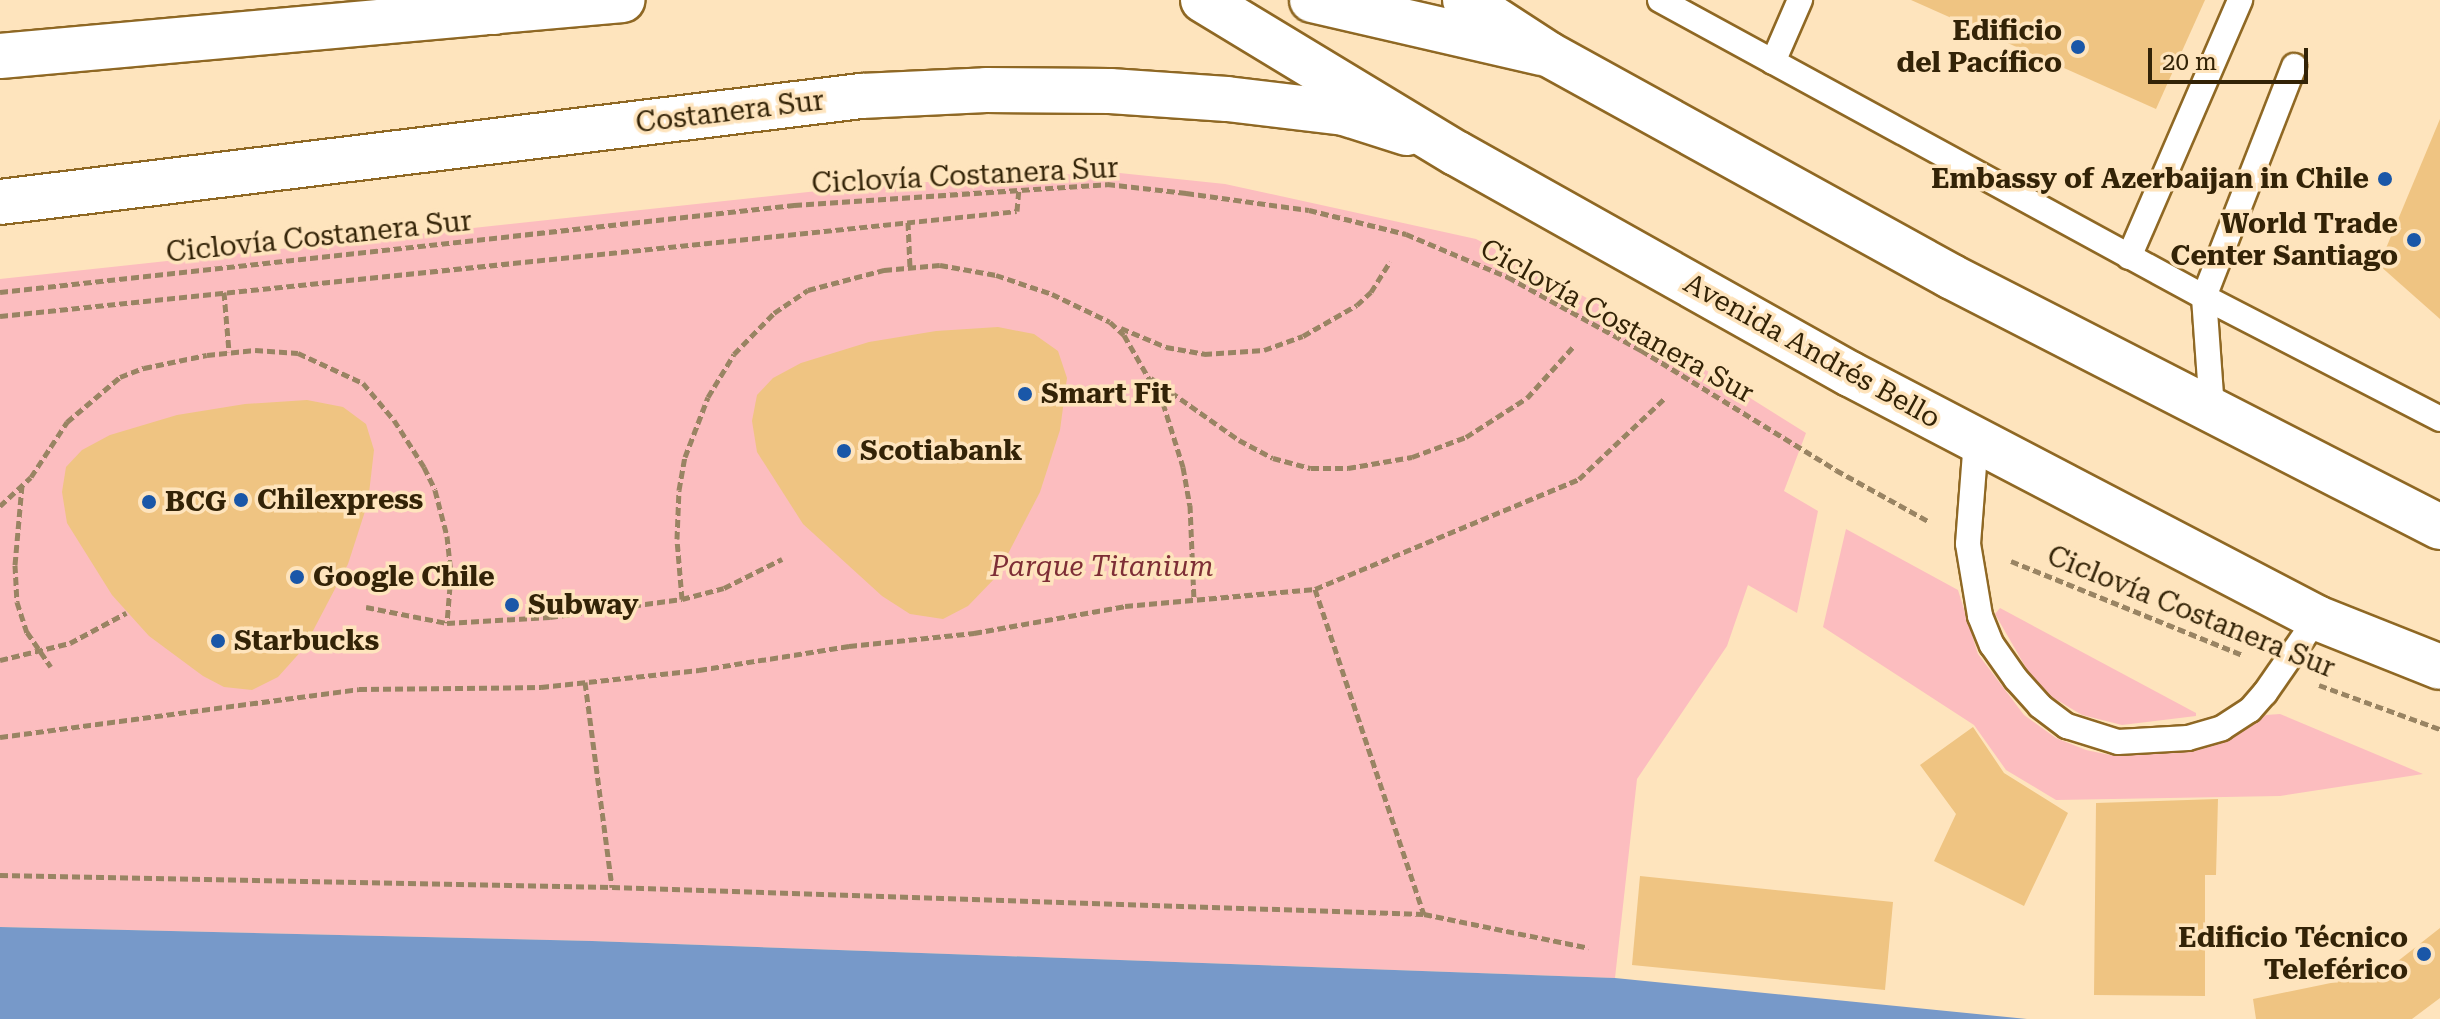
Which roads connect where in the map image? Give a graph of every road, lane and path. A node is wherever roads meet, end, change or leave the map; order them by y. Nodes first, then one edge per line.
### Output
1 (622, 0) edge
2 (1203, 0) edge
3 (1312, 0) edge
4 (1465, 0) edge
5 (1660, 0) edge
6 (1800, 0) edge
7 (2240, 0) edge
8 (507, 6) edge
9 (1700, 10) edge
10 (1548, 54) junction
11 (0, 56) edge
12 (1773, 62) junction
13 (2294, 66) dead end
14 (1456, 153) junction
15 (1019, 189) junction
16 (0, 202) edge
17 (908, 222) junction
18 (2129, 257) junction
19 (1390, 262) dead end
20 (910, 268) junction
21 (0, 292) edge
22 (224, 292) junction
23 (2204, 297) junction
24 (0, 316) edge
25 (1110, 322) junction
26 (1573, 347) dead end
27 (229, 352) junction
28 (1150, 377) junction
29 (1664, 399) dead end
30 (2212, 409) junction
31 (2440, 419) edge
32 (1976, 440) junction
33 (22, 484) junction
34 (0, 506) edge
35 (2440, 527) edge
36 (1968, 544) junction
37 (782, 559) dead end
38 (1315, 589) junction
39 (682, 599) junction
40 (1194, 600) junction
41 (366, 607) dead end
42 (126, 613) dead end
43 (2317, 618) junction
44 (447, 623) junction
45 (39, 652) junction
46 (0, 660) edge
47 (51, 667) dead end
48 (2440, 667) edge
49 (2281, 671) junction
50 (585, 682) junction
51 (2440, 729) edge
52 (0, 737) edge
53 (0, 875) edge
54 (612, 887) junction
55 (1424, 914) junction
56 (1589, 948) dead end

1 - 8 main road
2 - 14 main road, Avenida Andrés Bello
3 - 10 main road
4 - 10 main road
5 - 9 lane
6 - 12 lane
7 - 18 lane
8 - 11 main road
9 - 12 lane
10 - 30 main road
12 - 18 lane
13 - 23 lane
14 - 16 main road, Costanera Sur
14 - 32 main road, Avenida Andrés Bello
15 - 17 path
15 - 21 path, Ciclovía Costanera Sur
15 - 36 path, Ciclovía Costanera Sur
17 - 20 path
17 - 22 path
18 - 23 lane
19 - 25 path
20 - 25 path
20 - 39 path
22 - 24 path
22 - 27 path
23 - 30 lane
23 - 31 lane
25 - 28 path
26 - 28 path
27 - 33 path
27 - 44 path
28 - 40 path
29 - 38 path
30 - 35 main road
32 - 36 lane
32 - 43 main road, Avenida Andrés Bello
33 - 34 path
33 - 45 path
36 - 49 path, Ciclovía Costanera Sur
36 - 49 lane
37 - 39 path
38 - 40 path
38 - 55 path
39 - 44 path
40 - 50 path
41 - 44 path
42 - 45 path
43 - 48 main road, Avenida Andrés Bello
43 - 49 lane
45 - 46 path
45 - 47 path
49 - 51 path, Ciclovía Costanera Sur
50 - 52 path
50 - 54 path
53 - 54 path
54 - 55 path
55 - 56 path

